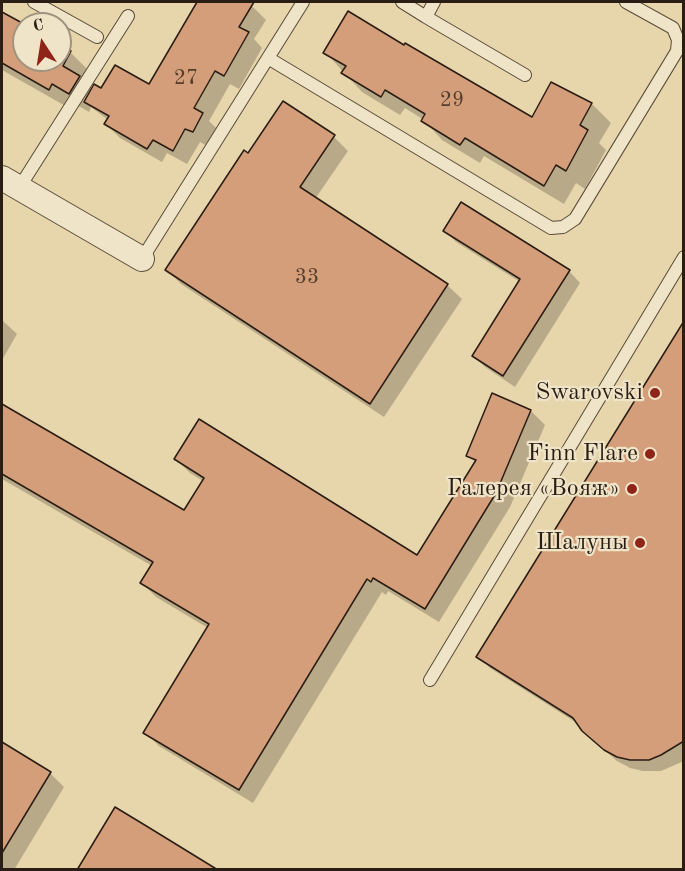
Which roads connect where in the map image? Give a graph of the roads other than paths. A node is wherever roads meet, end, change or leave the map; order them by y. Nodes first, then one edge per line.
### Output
1 (34, 2) edge
2 (303, 2) edge
3 (402, 2) edge
4 (434, 2) edge
5 (626, 2) edge
6 (128, 16) dead end
7 (426, 16) junction
8 (97, 37) dead end
9 (268, 57) junction
10 (525, 75) dead end
11 (10, 183) edge
12 (684, 257) edge
13 (142, 259) joint
14 (430, 680) dead end

1 - 8 lane
2 - 9 lane
3 - 7 lane
4 - 7 lane
5 - 9 lane
6 - 11 lane
7 - 10 lane
9 - 13 lane
11 - 13 street
12 - 14 lane

